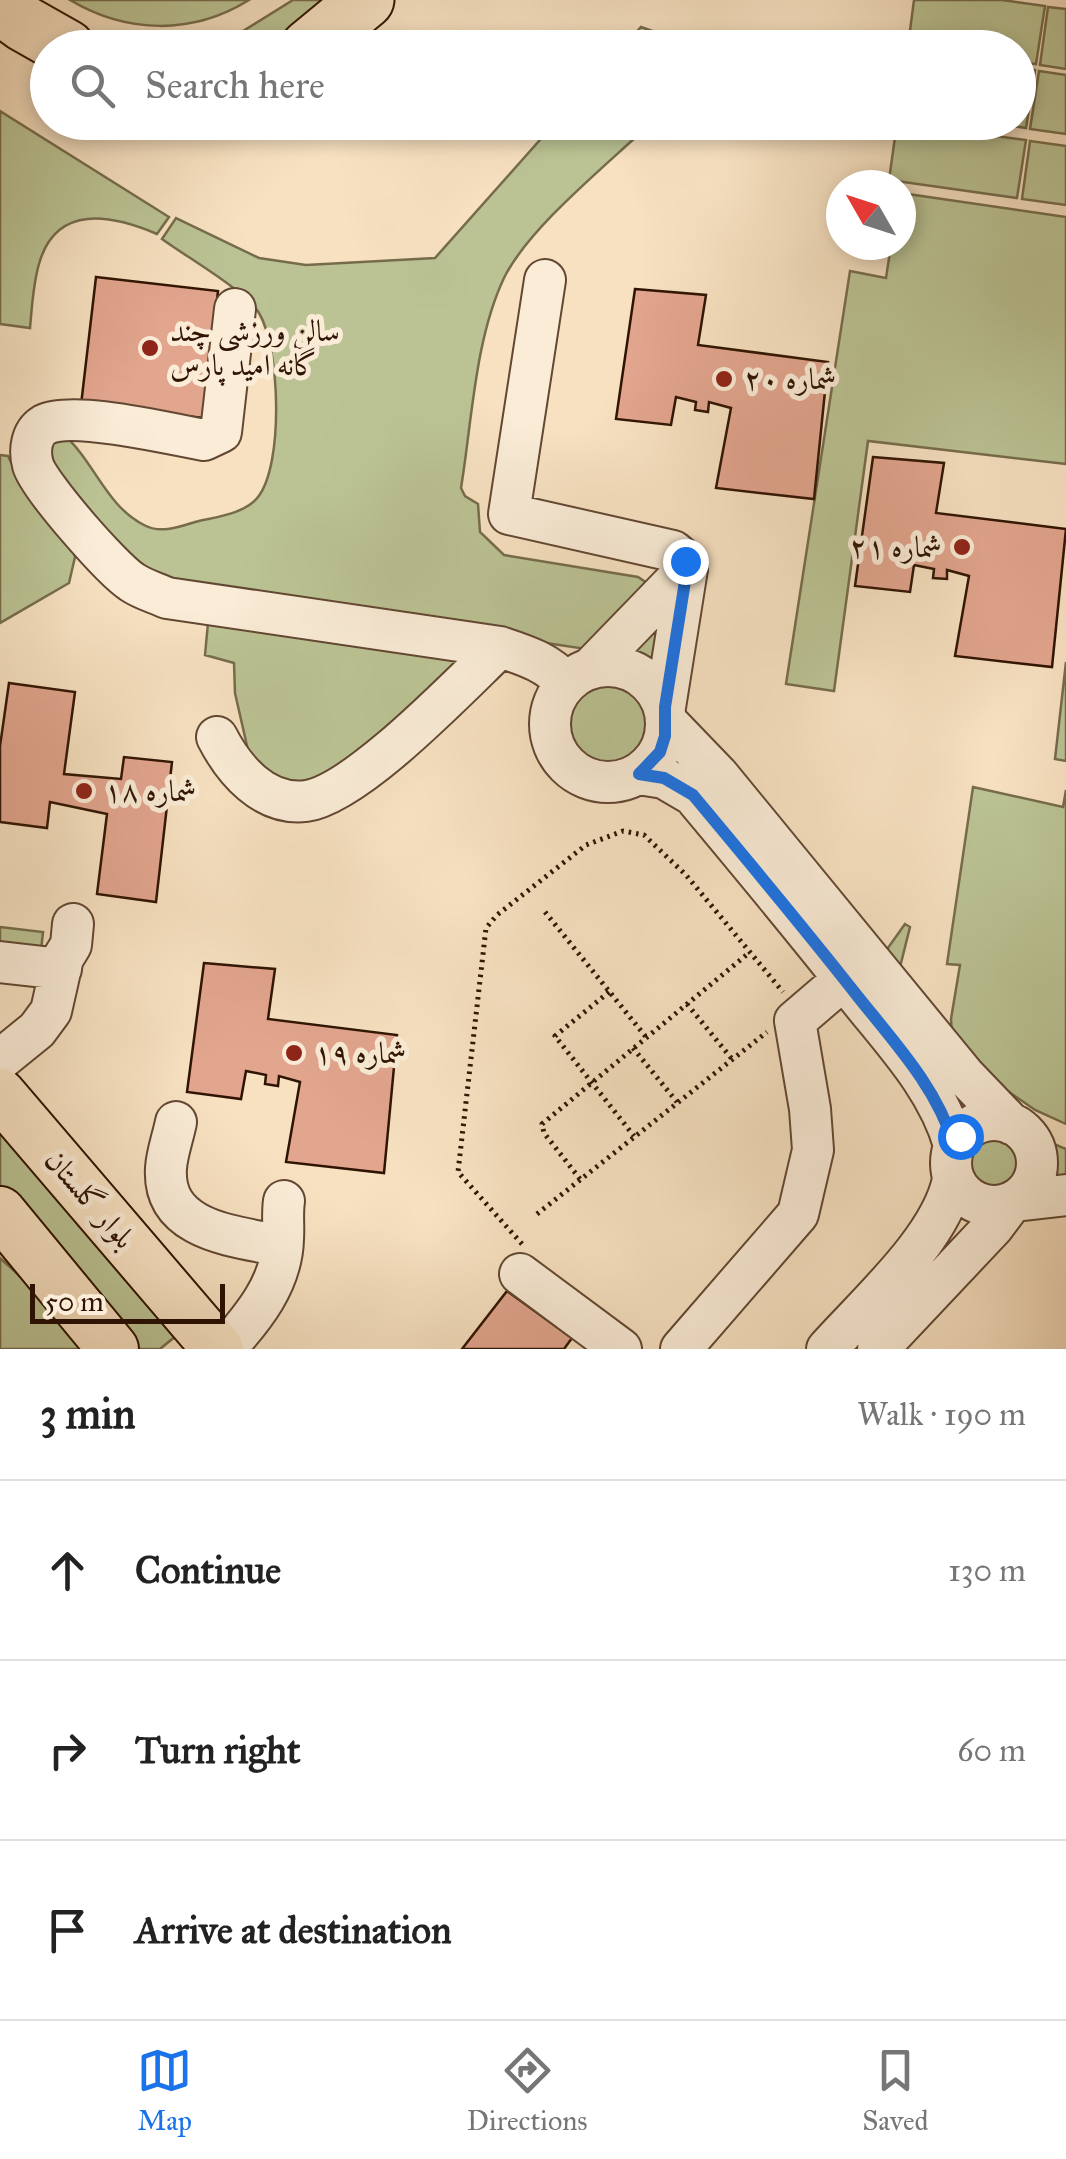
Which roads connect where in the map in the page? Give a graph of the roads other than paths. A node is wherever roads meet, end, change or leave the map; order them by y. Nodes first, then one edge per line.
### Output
1 (366, 0) edge
2 (0, 6) edge
3 (36, 30) edge
4 (330, 30) edge
5 (545, 280) dead end
6 (234, 309) dead end
7 (687, 569) junction
8 (500, 647) junction
9 (579, 675) junction
10 (666, 714) junction
11 (218, 737) dead end
12 (639, 774) junction
13 (0, 962) edge
14 (844, 979) junction
15 (0, 1060) edge
16 (0, 1094) edge
17 (176, 1122) dead end
18 (1017, 1128) junction
19 (1066, 1136) edge
20 (954, 1162) junction
21 (1066, 1195) edge
22 (1013, 1202) junction
23 (0, 1212) edge
24 (522, 1260) road end
25 (207, 1345) edge
26 (113, 1349) edge
27 (621, 1349) edge
28 (681, 1349) edge
29 (827, 1349) edge
30 (878, 1349) edge

1 - 4 highway
2 - 3 highway
5 - 7 street
6 - 8 street
7 - 9 street
7 - 10 street
8 - 9 street
8 - 11 street
9 - 10 street
9 - 12 street
10 - 12 street
10 - 18 street
12 - 14 street
13 - 15 street
14 - 20 street
14 - 28 street
16 - 25 main road, بلوار گلستان
17 - 25 street
18 - 19 street
18 - 20 street
18 - 22 street
20 - 22 street
20 - 29 street
21 - 22 street
22 - 30 street
23 - 26 main road
24 - 27 street

